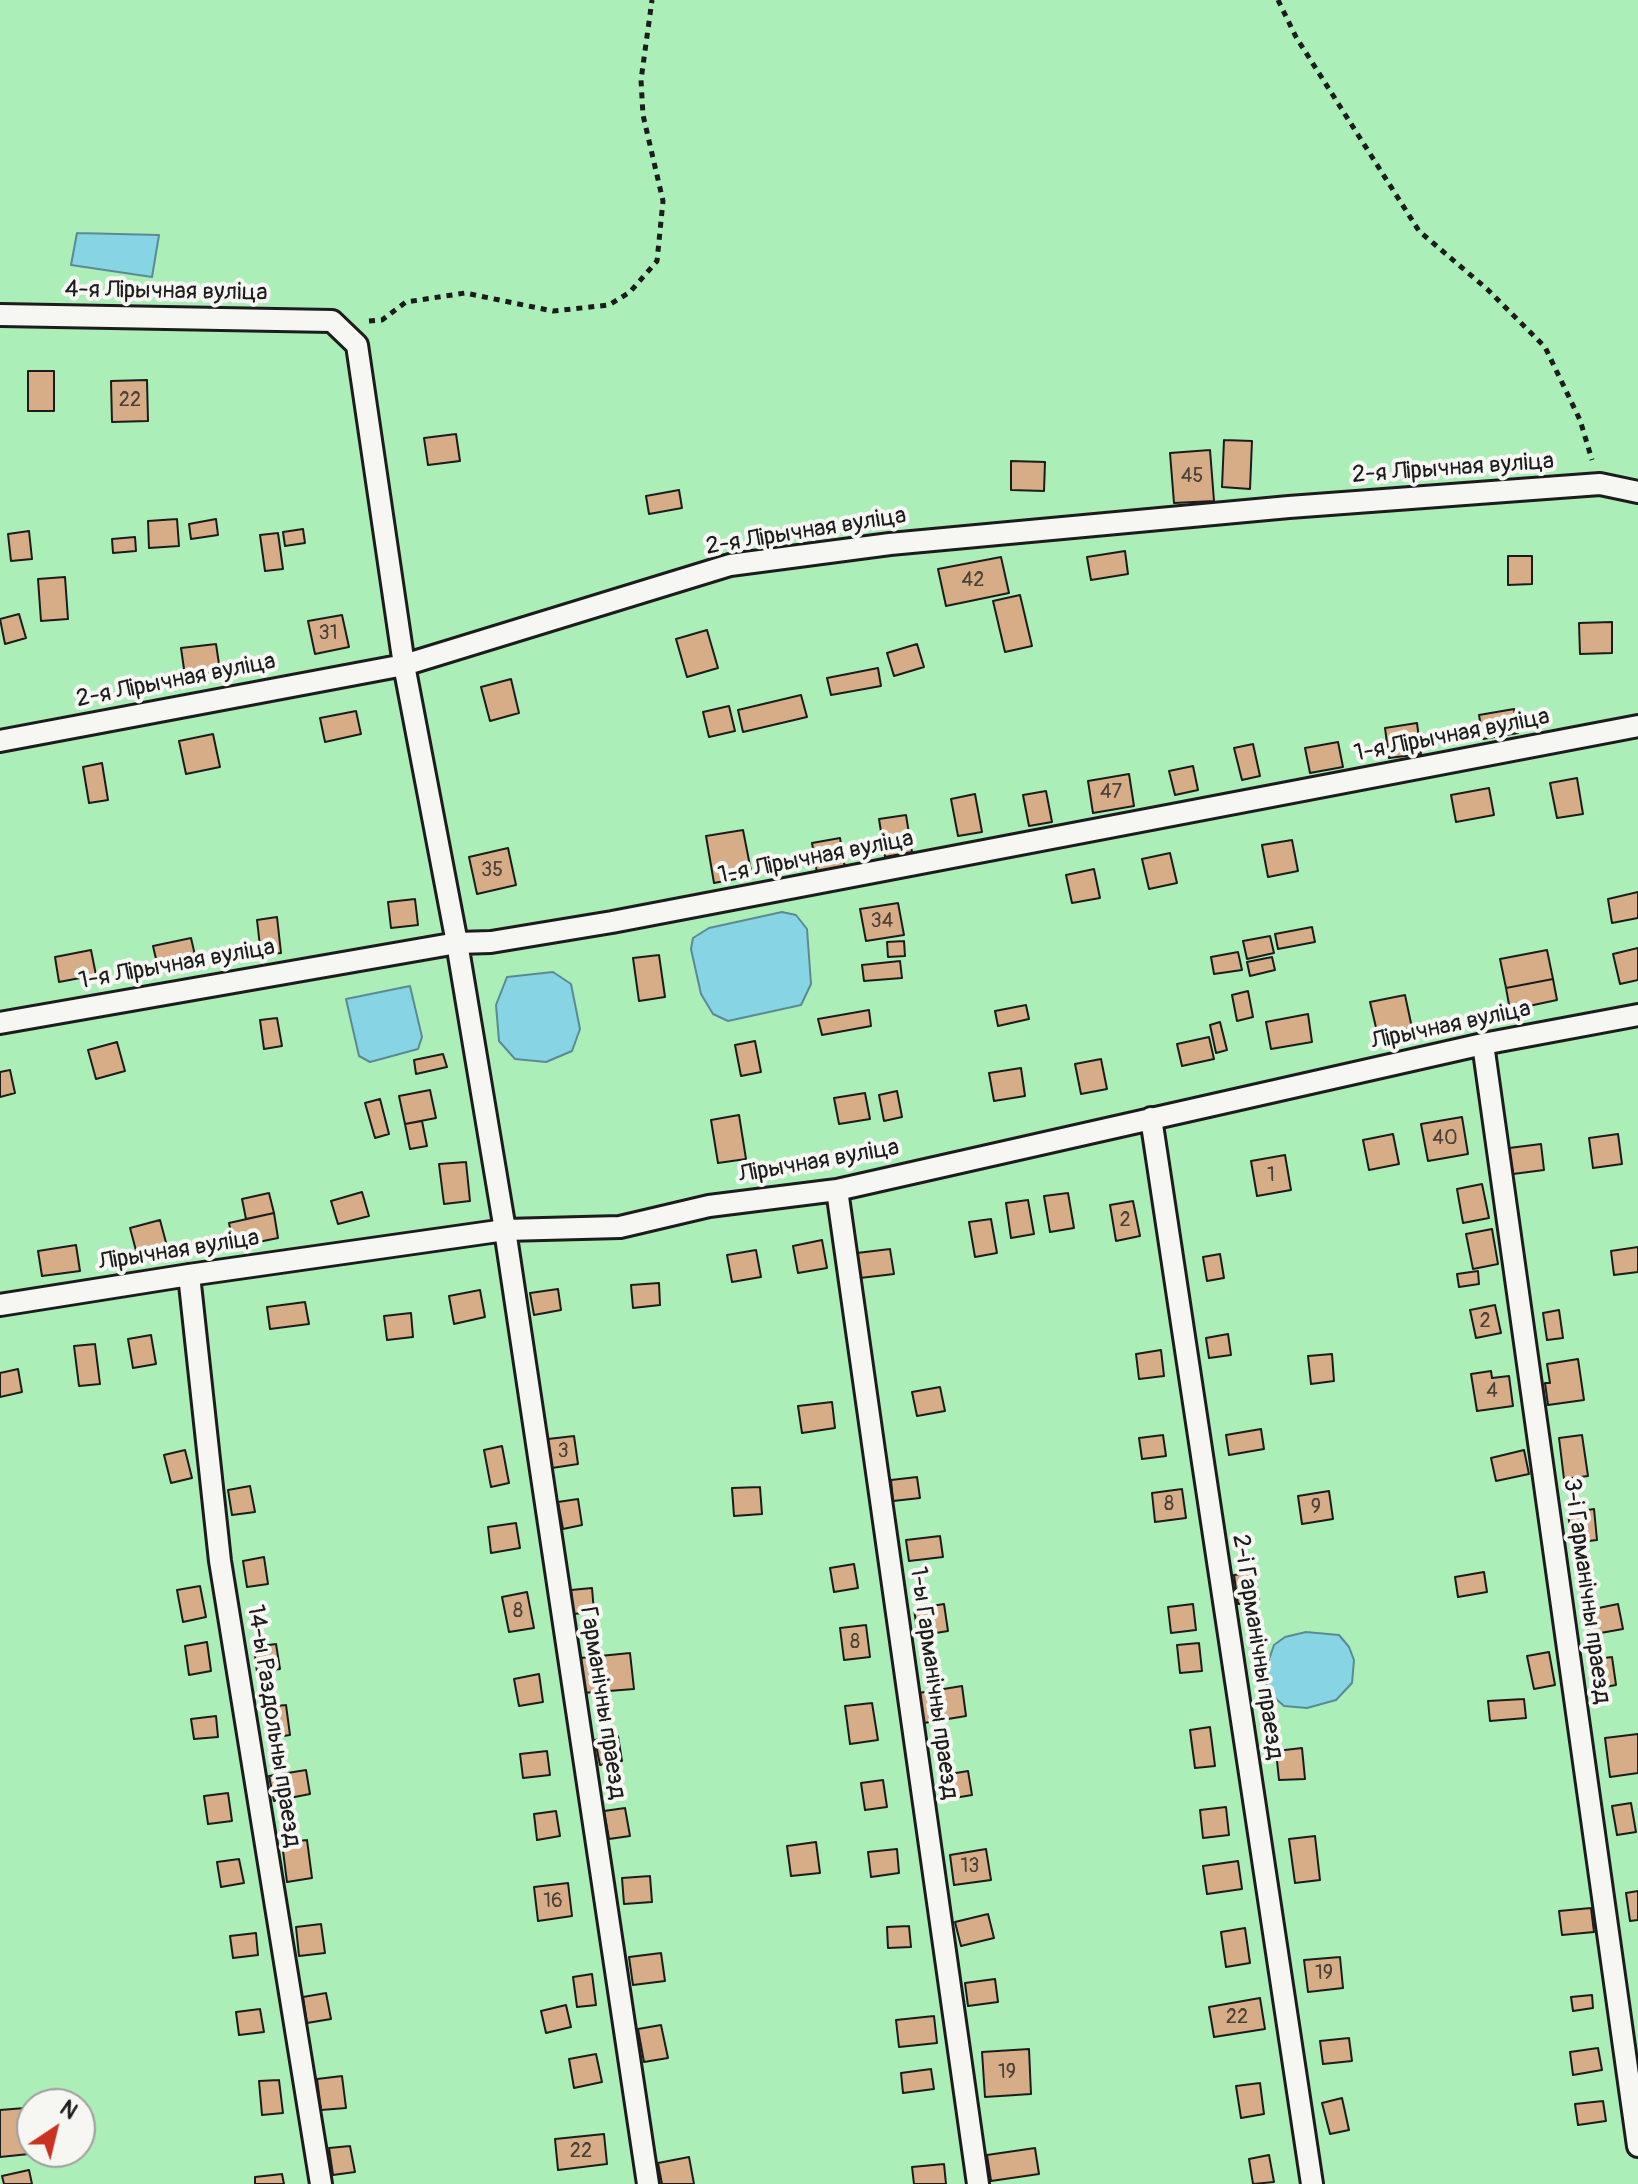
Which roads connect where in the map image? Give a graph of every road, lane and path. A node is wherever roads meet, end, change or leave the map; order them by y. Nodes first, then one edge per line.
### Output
1 (652, 0) edge
2 (1278, 0) edge
3 (0, 315) edge
4 (338, 327) junction
5 (1600, 484) junction
6 (1638, 492) edge
7 (404, 665) junction
8 (1638, 726) edge
9 (0, 741) edge
10 (457, 943) junction
11 (1638, 1015) edge
12 (0, 1023) edge
13 (1483, 1044) junction
14 (1151, 1118) junction
15 (837, 1190) junction
16 (505, 1230) junction
17 (189, 1275) junction
18 (0, 1305) edge
19 (1638, 2146) edge
20 (321, 2184) edge
21 (648, 2184) edge
22 (978, 2184) edge
23 (1312, 2184) edge

1 - 4 path
2 - 5 path
3 - 4 lane, 4-я Лірычная вуліца
4 - 7 lane, Гарманічны праезд
5 - 6 lane, 2-я Лірычная вуліца
5 - 7 lane, 2-я Лірычная вуліца
7 - 9 lane, 2-я Лірычная вуліца
7 - 10 lane, Гарманічны праезд
8 - 10 lane, 1-я Лірычная вуліца
10 - 12 lane, 1-я Лірычная вуліца
10 - 16 lane, Гарманічны праезд
11 - 13 lane, Лірычная вуліца
13 - 14 lane, Лірычная вуліца
13 - 19 lane, 3-і Гарманічны праезд
14 - 15 lane, Лірычная вуліца
14 - 23 lane, 2-і Гарманічны праезд
15 - 16 lane, Лірычная вуліца
15 - 22 lane, 1-ы Гарманічны праезд
16 - 17 lane, Лірычная вуліца
16 - 21 lane, Гарманічны праезд
17 - 18 lane, Лірычная вуліца
17 - 20 lane, 14-ы Раздольны праезд

